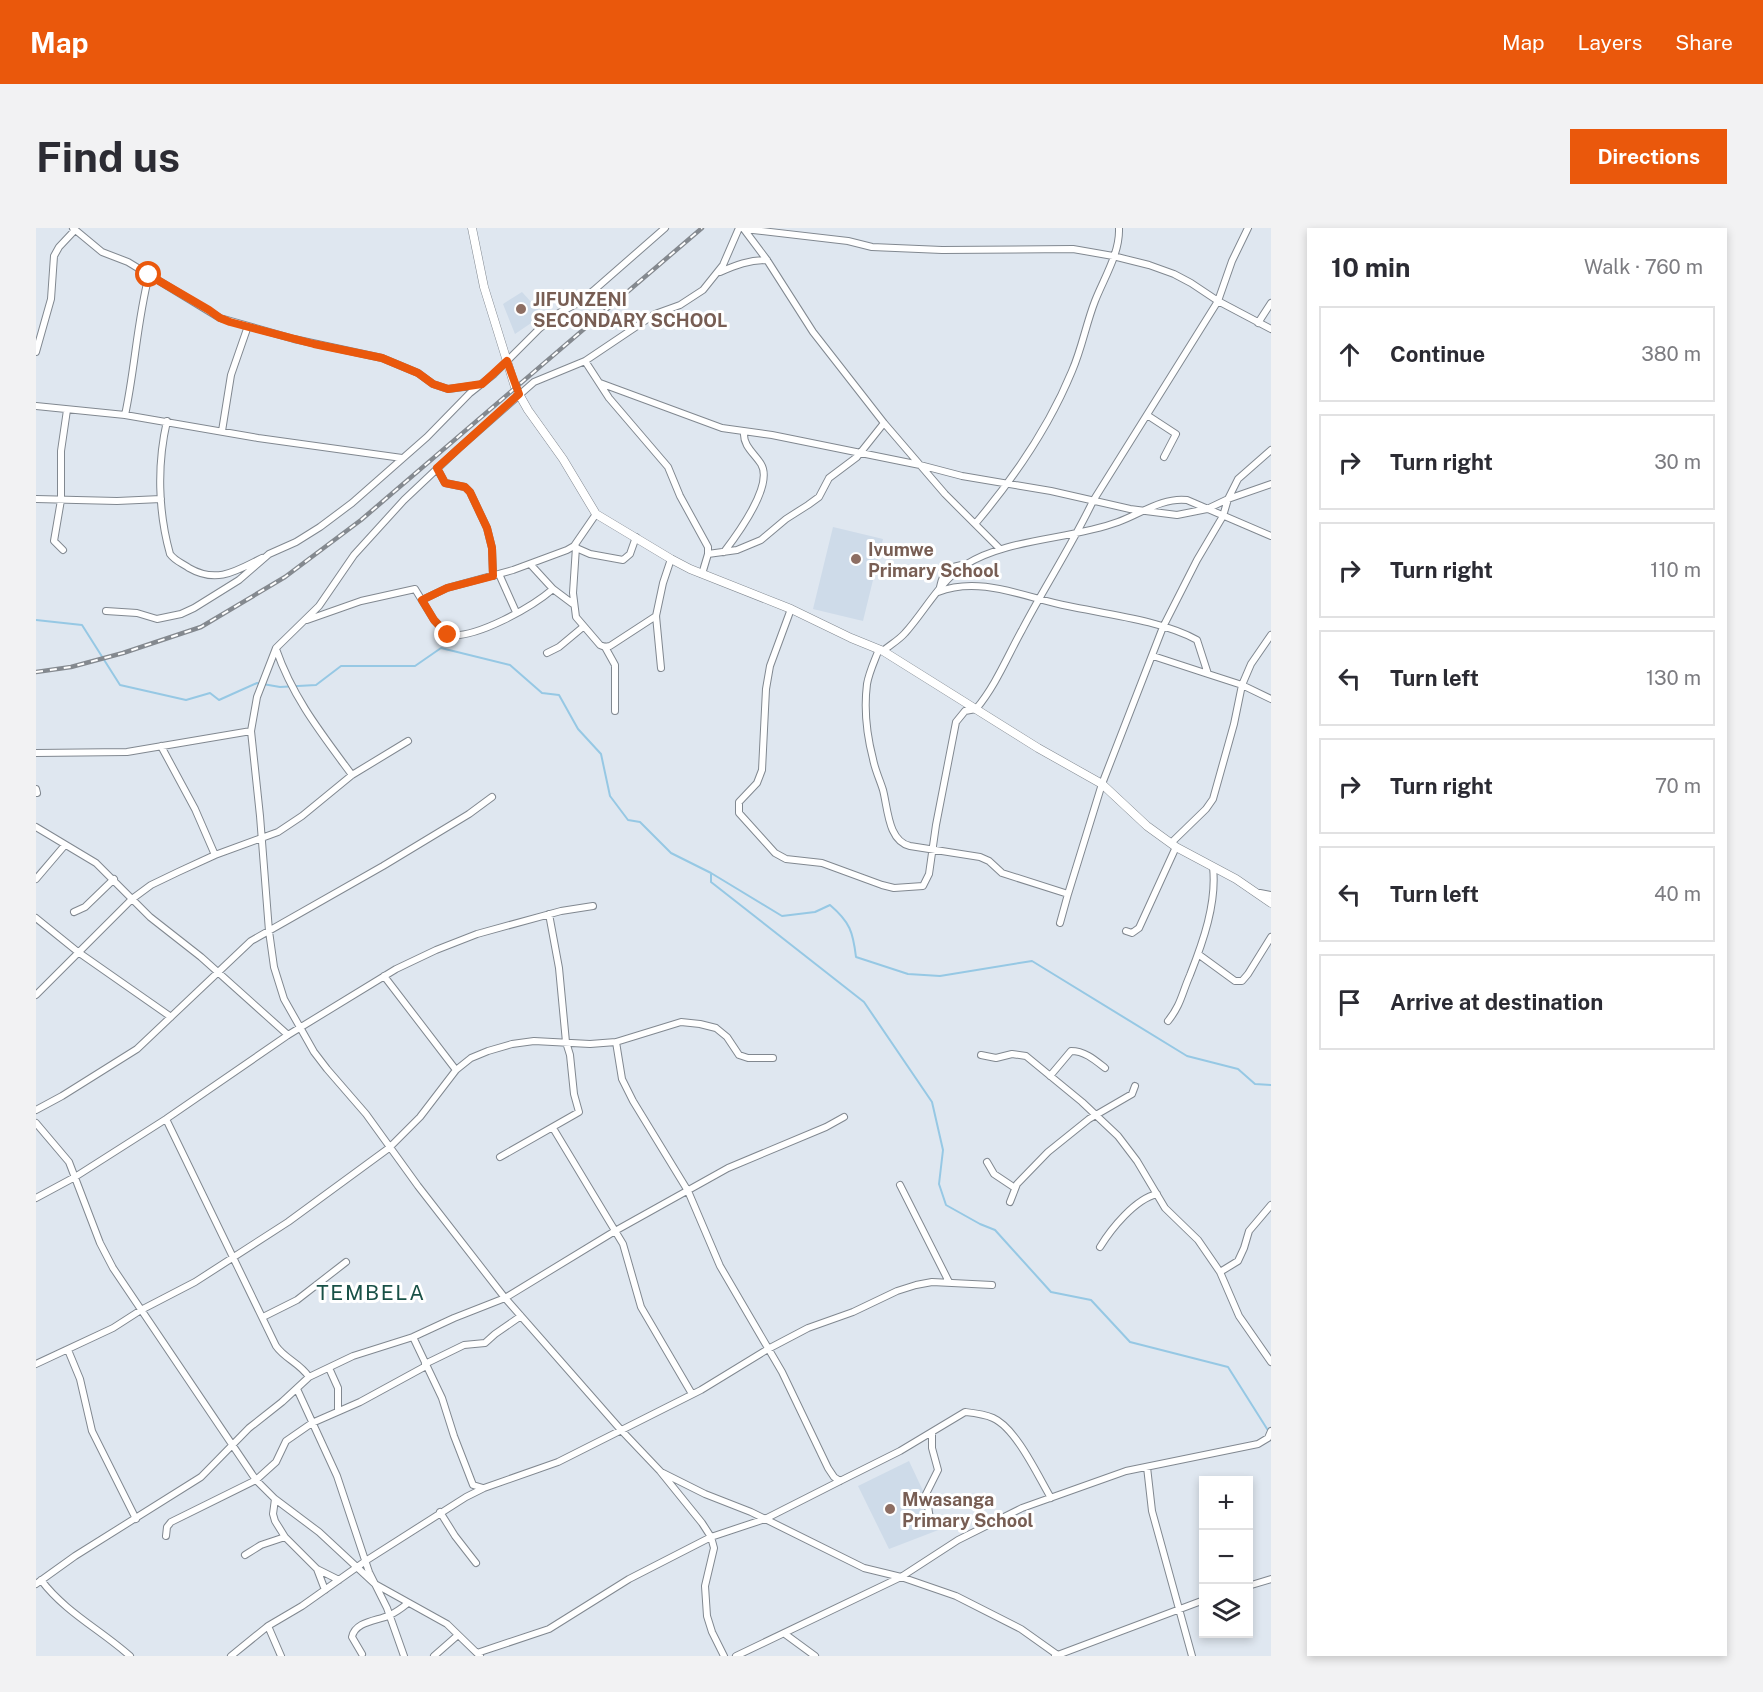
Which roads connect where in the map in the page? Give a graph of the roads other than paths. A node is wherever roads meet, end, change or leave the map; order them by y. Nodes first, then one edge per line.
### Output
1 (472, 228) edge
2 (665, 228) edge
3 (742, 228) edge
4 (1119, 228) edge
5 (1248, 228) edge
6 (74, 229) edge
7 (1113, 256) junction
8 (767, 260) junction
9 (719, 272) junction
10 (149, 275) junction
11 (1218, 302) junction
12 (1271, 303) edge
13 (1258, 323) junction
14 (248, 326) junction
15 (1271, 328) edge
16 (36, 352) edge
17 (507, 361) junction
18 (585, 361) junction
19 (600, 383) junction
20 (482, 384) junction
21 (519, 394) junction
22 (36, 406) edge
23 (67, 410) junction
24 (125, 415) junction
25 (1147, 415) junction
26 (167, 422) junction
27 (884, 423) junction
28 (222, 431) junction
29 (744, 433) junction
30 (1271, 450) edge
31 (859, 453) junction
32 (1164, 457) dead end
33 (402, 458) junction
34 (920, 465) junction
35 (437, 468) junction
36 (1006, 483) junction
37 (1271, 484) edge
38 (36, 499) edge
39 (160, 499) junction
40 (1228, 499) junction
41 (61, 500) junction
42 (1093, 501) junction
43 (1207, 509) junction
44 (1143, 512) junction
45 (596, 514) junction
46 (1223, 516) junction
47 (975, 524) junction
48 (1077, 534) junction
49 (1271, 536) edge
50 (636, 537) junction
51 (575, 547) junction
52 (1000, 549) junction
53 (63, 550) dead end
54 (724, 552) junction
55 (269, 554) junction
56 (708, 554) junction
57 (670, 559) junction
58 (531, 565) junction
59 (702, 574) junction
60 (496, 575) junction
61 (553, 589) junction
62 (938, 590) junction
63 (1040, 598) junction
64 (422, 600) junction
65 (573, 604) junction
66 (790, 609) junction
67 (106, 611) dead end
68 (516, 612) junction
69 (656, 616) junction
70 (306, 620) junction
71 (583, 627) junction
72 (1163, 627) junction
73 (1271, 635) edge
74 (605, 647) junction
75 (276, 648) junction
76 (881, 650) junction
77 (547, 653) dead end
78 (1153, 656) junction
79 (661, 668) dead end
80 (1208, 674) junction
81 (1242, 685) junction
82 (1271, 699) edge
83 (976, 709) junction
84 (615, 711) dead end
85 (251, 731) junction
86 (408, 741) dead end
87 (161, 746) junction
88 (36, 753) edge
89 (352, 775) junction
90 (1102, 784) junction
91 (492, 797) dead end
92 (36, 827) edge
93 (262, 839) junction
94 (65, 845) junction
95 (1173, 845) junction
96 (933, 849) junction
97 (215, 855) junction
98 (1213, 867) junction
99 (36, 879) edge
100 (114, 879) junction
101 (1259, 893) junction
102 (1068, 894) junction
103 (1271, 896) edge
104 (132, 898) junction
105 (1271, 903) edge
106 (593, 906) dead end
107 (74, 912) dead end
108 (549, 914) junction
109 (36, 918) edge
110 (1060, 923) dead end
111 (269, 931) junction
112 (1126, 931) dead end
113 (1271, 937) edge
114 (78, 952) junction
115 (1198, 954) junction
116 (217, 972) junction
117 (384, 976) junction
118 (36, 995) edge
119 (171, 1017) junction
120 (1168, 1021) dead end
121 (301, 1029) junction
122 (288, 1035) junction
123 (566, 1042) junction
124 (616, 1042) junction
125 (981, 1055) dead end
126 (773, 1058) dead end
127 (1105, 1068) dead end
128 (456, 1070) junction
129 (1050, 1076) junction
130 (1135, 1086) dead end
131 (36, 1110) edge
132 (1096, 1115) junction
133 (844, 1117) dead end
134 (166, 1119) junction
135 (36, 1123) edge
136 (553, 1128) junction
137 (389, 1148) junction
138 (500, 1157) dead end
139 (987, 1162) dead end
140 (75, 1177) junction
141 (900, 1185) dead end
142 (1015, 1188) junction
143 (688, 1191) junction
144 (1157, 1194) junction
145 (36, 1198) edge
146 (1010, 1202) dead end
147 (1271, 1205) edge
148 (615, 1231) junction
149 (1100, 1247) dead end
150 (234, 1257) junction
151 (346, 1262) dead end
152 (1220, 1272) junction
153 (949, 1282) junction
154 (992, 1285) dead end
155 (505, 1298) junction
156 (141, 1310) junction
157 (521, 1316) junction
158 (263, 1317) junction
159 (413, 1337) junction
160 (768, 1349) junction
161 (68, 1350) junction
162 (1271, 1362) edge
163 (36, 1364) edge
164 (426, 1365) junction
165 (328, 1368) junction
166 (309, 1377) junction
167 (297, 1389) junction
168 (692, 1394) junction
169 (338, 1412) junction
170 (312, 1423) junction
171 (621, 1430) junction
172 (1271, 1431) edge
173 (933, 1433) junction
174 (233, 1445) junction
175 (1147, 1467) junction
176 (660, 1471) junction
177 (256, 1480) junction
178 (840, 1481) junction
179 (473, 1485) junction
180 (484, 1488) junction
181 (466, 1497) junction
182 (1051, 1498) junction
183 (275, 1499) junction
184 (440, 1512) junction
185 (136, 1519) junction
186 (765, 1519) junction
187 (930, 1519) dead end
188 (165, 1536) dead end
189 (285, 1537) junction
190 (711, 1537) junction
191 (245, 1556) dead end
192 (367, 1560) junction
193 (476, 1563) dead end
194 (356, 1567) junction
195 (317, 1569) junction
196 (901, 1577) junction
197 (1271, 1579) edge
198 (339, 1580) junction
199 (39, 1582) edge
200 (375, 1584) junction
201 (1253, 1584) edge
202 (326, 1590) junction
203 (1199, 1601) edge
204 (408, 1603) junction
205 (1178, 1608) junction
206 (390, 1616) junction
207 (268, 1626) junction
208 (785, 1634) junction
209 (458, 1635) junction
210 (362, 1654) dead end
211 (401, 1654) edge
212 (479, 1655) edge
213 (1057, 1655) edge
214 (130, 1656) edge
215 (231, 1656) edge
216 (281, 1656) edge
217 (434, 1656) edge
218 (724, 1656) edge
219 (736, 1656) edge
220 (815, 1656) edge
221 (1192, 1656) edge

1 - 17 street
2 - 17 street
3 - 7 street
3 - 8 street
3 - 9 street
4 - 7 street
5 - 11 street
6 - 10 street
6 - 16 street
7 - 11 street
7 - 36 street
8 - 9 street
8 - 27 street
9 - 18 street
10 - 14 street
10 - 24 street
11 - 13 street
11 - 25 street
12 - 13 street
13 - 15 street
14 - 20 street
14 - 28 street
17 - 20 street
17 - 21 street
18 - 19 street
18 - 21 street
19 - 29 street
19 - 56 street
20 - 33 street
21 - 35 street
21 - 45 street
22 - 23 street
23 - 24 street
23 - 41 street
24 - 26 street
25 - 32 street
25 - 42 street
26 - 28 street
26 - 39 street
27 - 31 street
27 - 34 street
28 - 33 street
29 - 31 street
29 - 54 street
30 - 40 street
31 - 34 street
31 - 54 street
33 - 55 street
34 - 36 street
34 - 47 street
35 - 60 street
35 - 70 street
36 - 42 street
36 - 47 street
37 - 40 street
38 - 41 street
39 - 41 street
39 - 55 street
40 - 43 street
40 - 46 street
41 - 53 street
42 - 44 street
42 - 48 street
43 - 44 street
43 - 44 street
43 - 46 street
44 - 48 street
45 - 50 street
45 - 51 street
46 - 49 street
46 - 72 street
47 - 52 street
48 - 52 street
48 - 63 street
50 - 51 street
50 - 57 street
51 - 58 street
51 - 65 street
52 - 62 street
54 - 56 street
55 - 67 street
56 - 59 street
57 - 59 street
57 - 69 street
58 - 60 street
58 - 61 street
59 - 66 street
60 - 64 street
60 - 68 street
61 - 65 street
61 - 68 street
62 - 63 street
62 - 76 street
63 - 72 street
63 - 83 street
64 - 68 street
64 - 70 street
65 - 71 street
66 - 76 street
66 - 96 street
69 - 74 street
69 - 79 street
70 - 75 street
71 - 74 street
71 - 77 street
72 - 78 street
72 - 80 street
73 - 81 street
74 - 84 street
75 - 85 street
75 - 89 street
76 - 83 street
76 - 96 street
78 - 80 street
78 - 90 street
80 - 81 street
81 - 82 street
81 - 95 street
83 - 90 street
83 - 96 street
85 - 87 street
85 - 93 street
86 - 89 street
87 - 88 street
87 - 97 street
89 - 93 street
90 - 95 street
90 - 102 street
91 - 111 street
92 - 94 street
93 - 97 street
93 - 111 street
94 - 99 street
94 - 100 street
95 - 98 street
95 - 112 street
96 - 102 street
97 - 104 street
98 - 101 street
98 - 115 street
100 - 104 street
100 - 107 street
101 - 103 street
101 - 105 street
102 - 110 street
104 - 114 street
104 - 116 street
106 - 108 street
108 - 117 street
108 - 123 street
109 - 114 street
111 - 116 street
111 - 121 street
113 - 115 street
114 - 118 street
114 - 119 street
115 - 120 street
116 - 119 street
116 - 122 street
117 - 121 street
117 - 128 street
119 - 131 street
121 - 122 street
121 - 137 street
122 - 134 street
123 - 124 street
123 - 128 street
123 - 136 street
124 - 126 street
124 - 143 street
125 - 129 street
127 - 129 street
128 - 137 street
129 - 132 street
130 - 132 street
132 - 142 street
132 - 144 street
133 - 143 street
134 - 140 street
134 - 150 street
135 - 140 street
136 - 138 street
136 - 148 street
137 - 150 street
137 - 155 street
139 - 142 street
140 - 145 street
140 - 156 street
141 - 153 street
142 - 146 street
143 - 148 street
143 - 160 street
144 - 149 street
144 - 152 street
147 - 152 street
148 - 155 street
148 - 168 street
150 - 156 street
150 - 158 street
151 - 158 street
152 - 162 street
153 - 154 street
153 - 160 street
155 - 157 street
155 - 159 street
156 - 161 street
156 - 174 street
157 - 164 street
157 - 171 street
158 - 166 street
159 - 164 street
159 - 165 street
160 - 168 street
160 - 178 street
161 - 163 street
161 - 185 street
164 - 169 street
164 - 179 street
165 - 166 street
165 - 169 street
166 - 167 street
167 - 170 street
167 - 174 street
168 - 171 street
169 - 170 street
170 - 177 street
170 - 192 street
171 - 176 street
171 - 180 street
172 - 175 street
173 - 178 street
173 - 182 street
173 - 187 street
174 - 177 street
174 - 185 street
175 - 182 street
175 - 205 street
176 - 186 street
176 - 190 street
177 - 183 street
177 - 188 street
178 - 186 street
179 - 180 street
179 - 181 street
180 - 181 street
181 - 184 street
182 - 196 street
183 - 189 street
183 - 194 street
184 - 192 street
184 - 193 street
185 - 199 street
186 - 190 street
186 - 196 street
189 - 191 street
189 - 195 street
190 - 212 street
190 - 218 street
192 - 194 street
192 - 200 street
194 - 198 street
194 - 200 street
195 - 198 street
195 - 202 street
196 - 208 street
196 - 213 street
197 - 201 street
198 - 202 street
199 - 214 street
200 - 204 street
200 - 206 street
202 - 207 street
203 - 205 street
204 - 206 street
204 - 209 street
205 - 213 street
205 - 221 street
206 - 210 street
206 - 211 street
207 - 215 street
207 - 216 street
208 - 219 street
208 - 220 street
209 - 212 street
209 - 217 street

